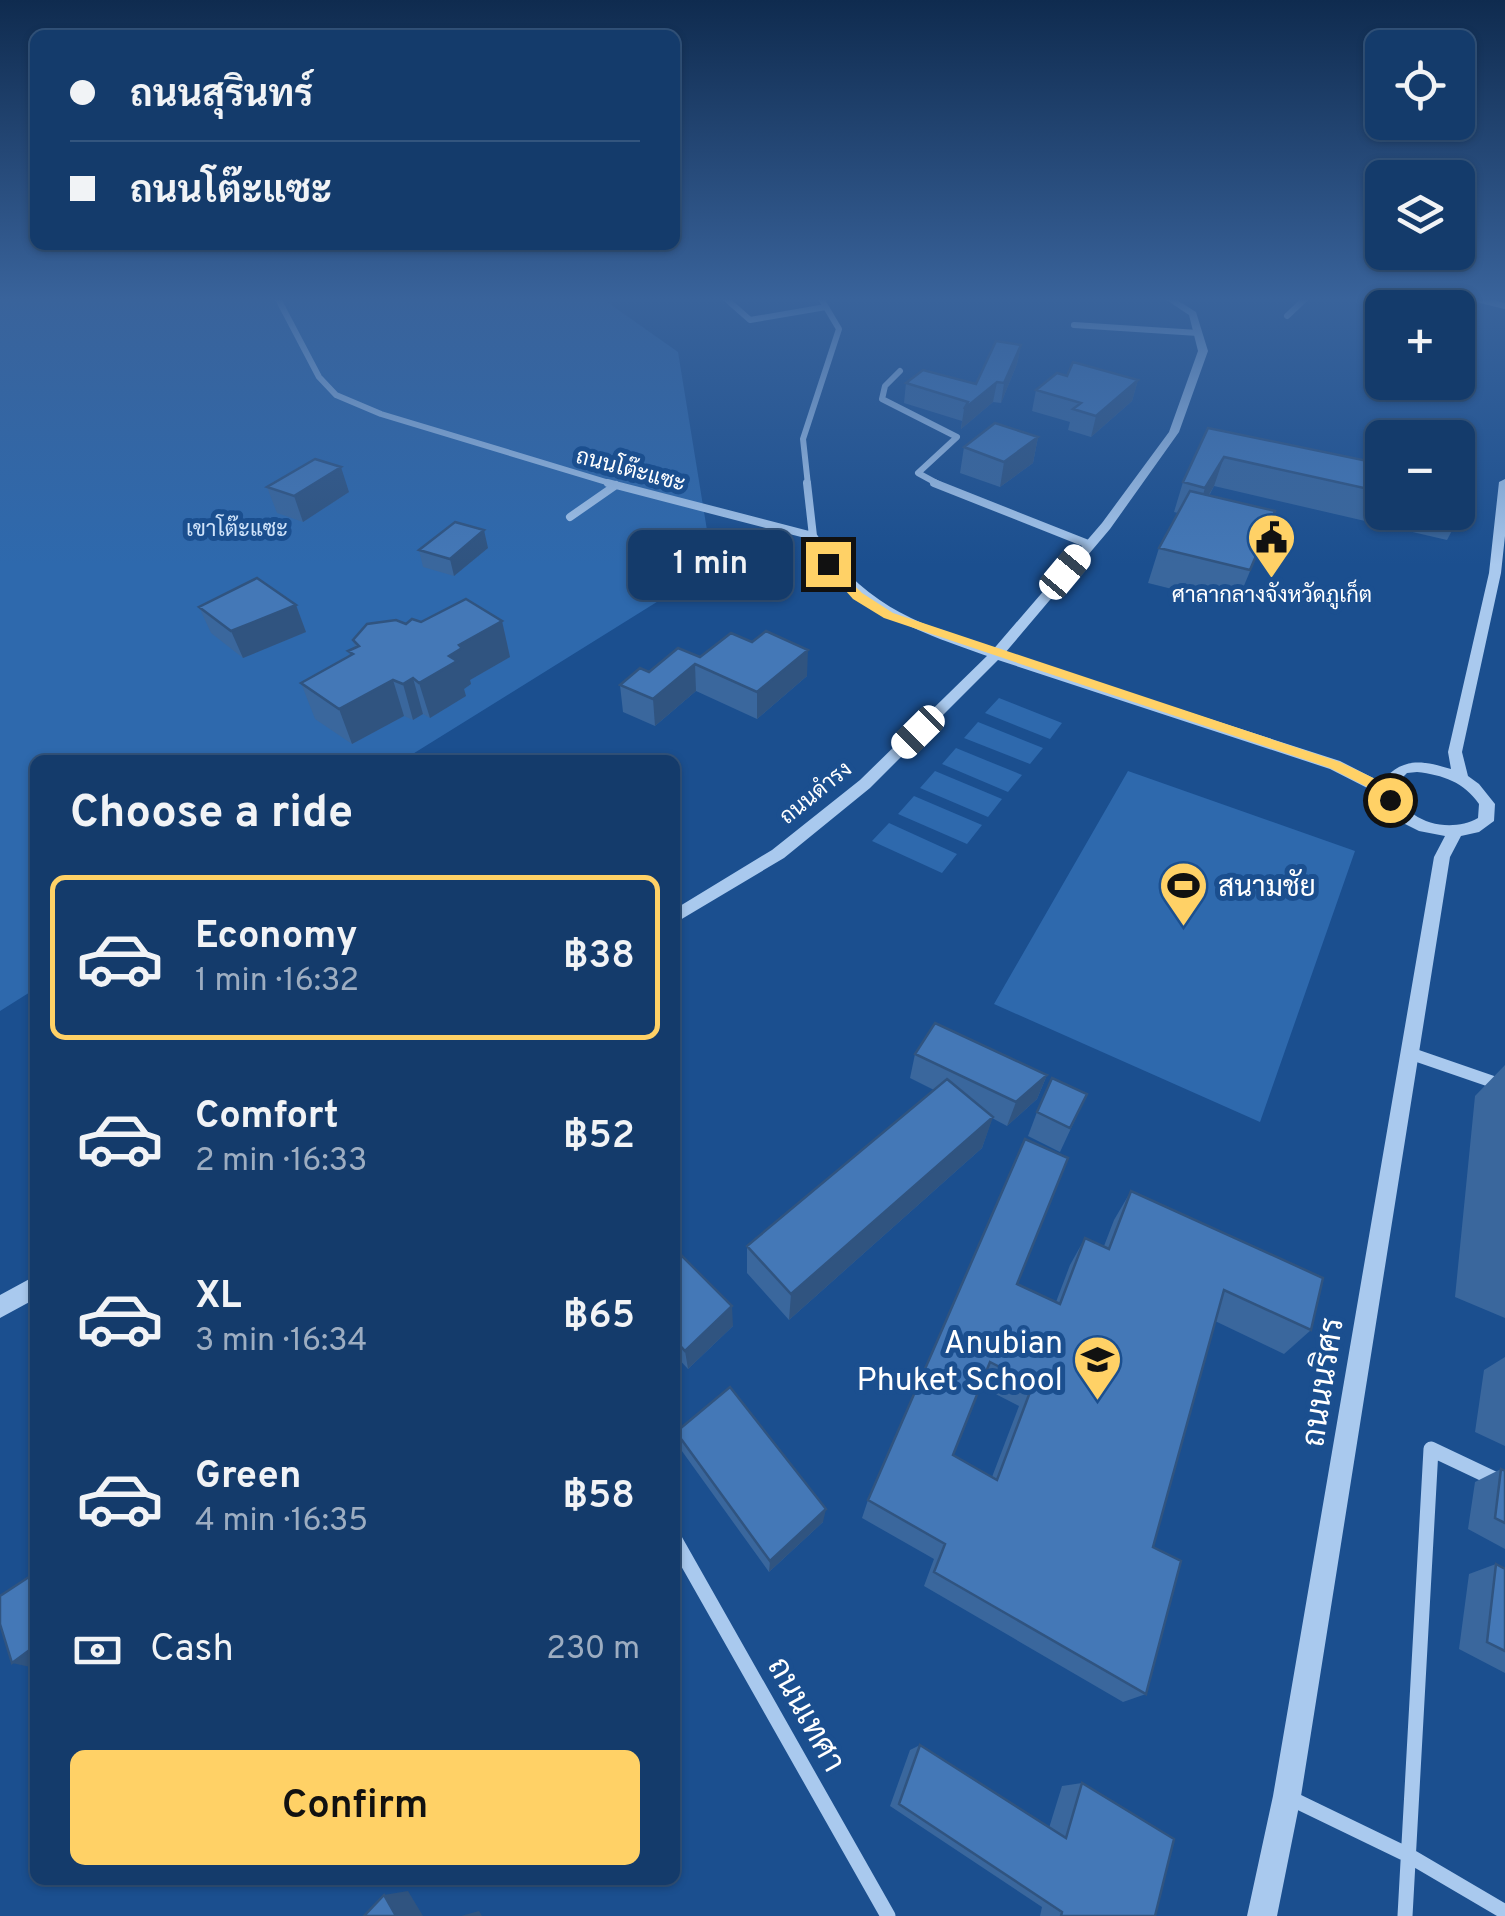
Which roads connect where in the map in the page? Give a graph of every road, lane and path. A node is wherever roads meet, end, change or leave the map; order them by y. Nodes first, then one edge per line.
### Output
1 (328, 386) edge
2 (820, 386) edge
3 (885, 386) edge
4 (1190, 386) edge
5 (1505, 482) edge
6 (616, 486) junction
7 (570, 517) dead end
8 (813, 536) junction
9 (1088, 544) junction
10 (1500, 574) edge
11 (996, 655) junction
12 (1456, 752) junction
13 (1335, 765) junction
14 (1432, 768) junction
15 (1394, 774) junction
16 (1461, 779) junction
17 (1386, 791) junction
18 (1486, 813) junction
19 (1505, 813) edge
20 (1505, 824) edge
21 (1424, 826) junction
22 (1455, 832) junction
23 (1442, 857) junction
24 (680, 913) edge
25 (1409, 1054) junction
26 (1505, 1086) edge
27 (30, 1290) edge
28 (0, 1307) edge
29 (1505, 1484) edge
30 (680, 1549) edge
31 (1287, 1796) junction
32 (1408, 1856) junction
33 (1505, 1912) edge
34 (888, 1916) edge
35 (1262, 1916) edge
36 (1405, 1916) edge

1 - 6 street, ถนนโต๊ะแซะ
2 - 8 street
3 - 9 street
4 - 9 street, ถนนดำรง
5 - 10 street
6 - 7 street
6 - 8 street, ถนนโต๊ะแซะ
8 - 11 street
9 - 11 street, ถนนดำรง
10 - 12 street
11 - 13 street
11 - 24 street, ถนนดำรง
12 - 14 street
12 - 16 street
13 - 15 street
13 - 17 street
14 - 15 street
14 - 16 street
15 - 17 street
16 - 18 street
17 - 21 street
18 - 19 street
18 - 20 street
18 - 22 street
21 - 22 street
21 - 23 street
22 - 23 street, ถนนนริศร
23 - 25 street, ถนนนริศร
25 - 26 street
25 - 31 street, ถนนนริศร
27 - 28 street
29 - 32 street
30 - 34 street, ถนนเทศา
31 - 32 street
31 - 35 street, ถนนนริศร
32 - 33 street
32 - 36 street

